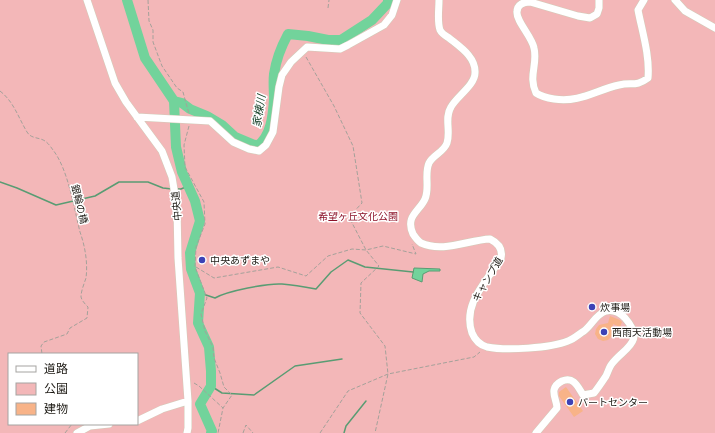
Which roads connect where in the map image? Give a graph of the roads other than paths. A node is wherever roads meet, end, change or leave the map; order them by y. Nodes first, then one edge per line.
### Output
1 (87, 0) edge
2 (397, 0) edge
3 (439, 0) edge
4 (599, 0) edge
5 (644, 0) edge
6 (676, 0) edge
7 (715, 28) edge
8 (137, 116) junction
9 (188, 401) junction
10 (138, 420) edge
11 (100, 425) edge
12 (77, 433) edge
13 (187, 433) edge
14 (536, 433) edge

1 - 8 street, 中央道
2 - 8 street
3 - 14 street, キャンプ道
4 - 5 street
6 - 7 street
8 - 9 street, 中央道
9 - 10 street
9 - 13 street, 中央道
11 - 12 street

